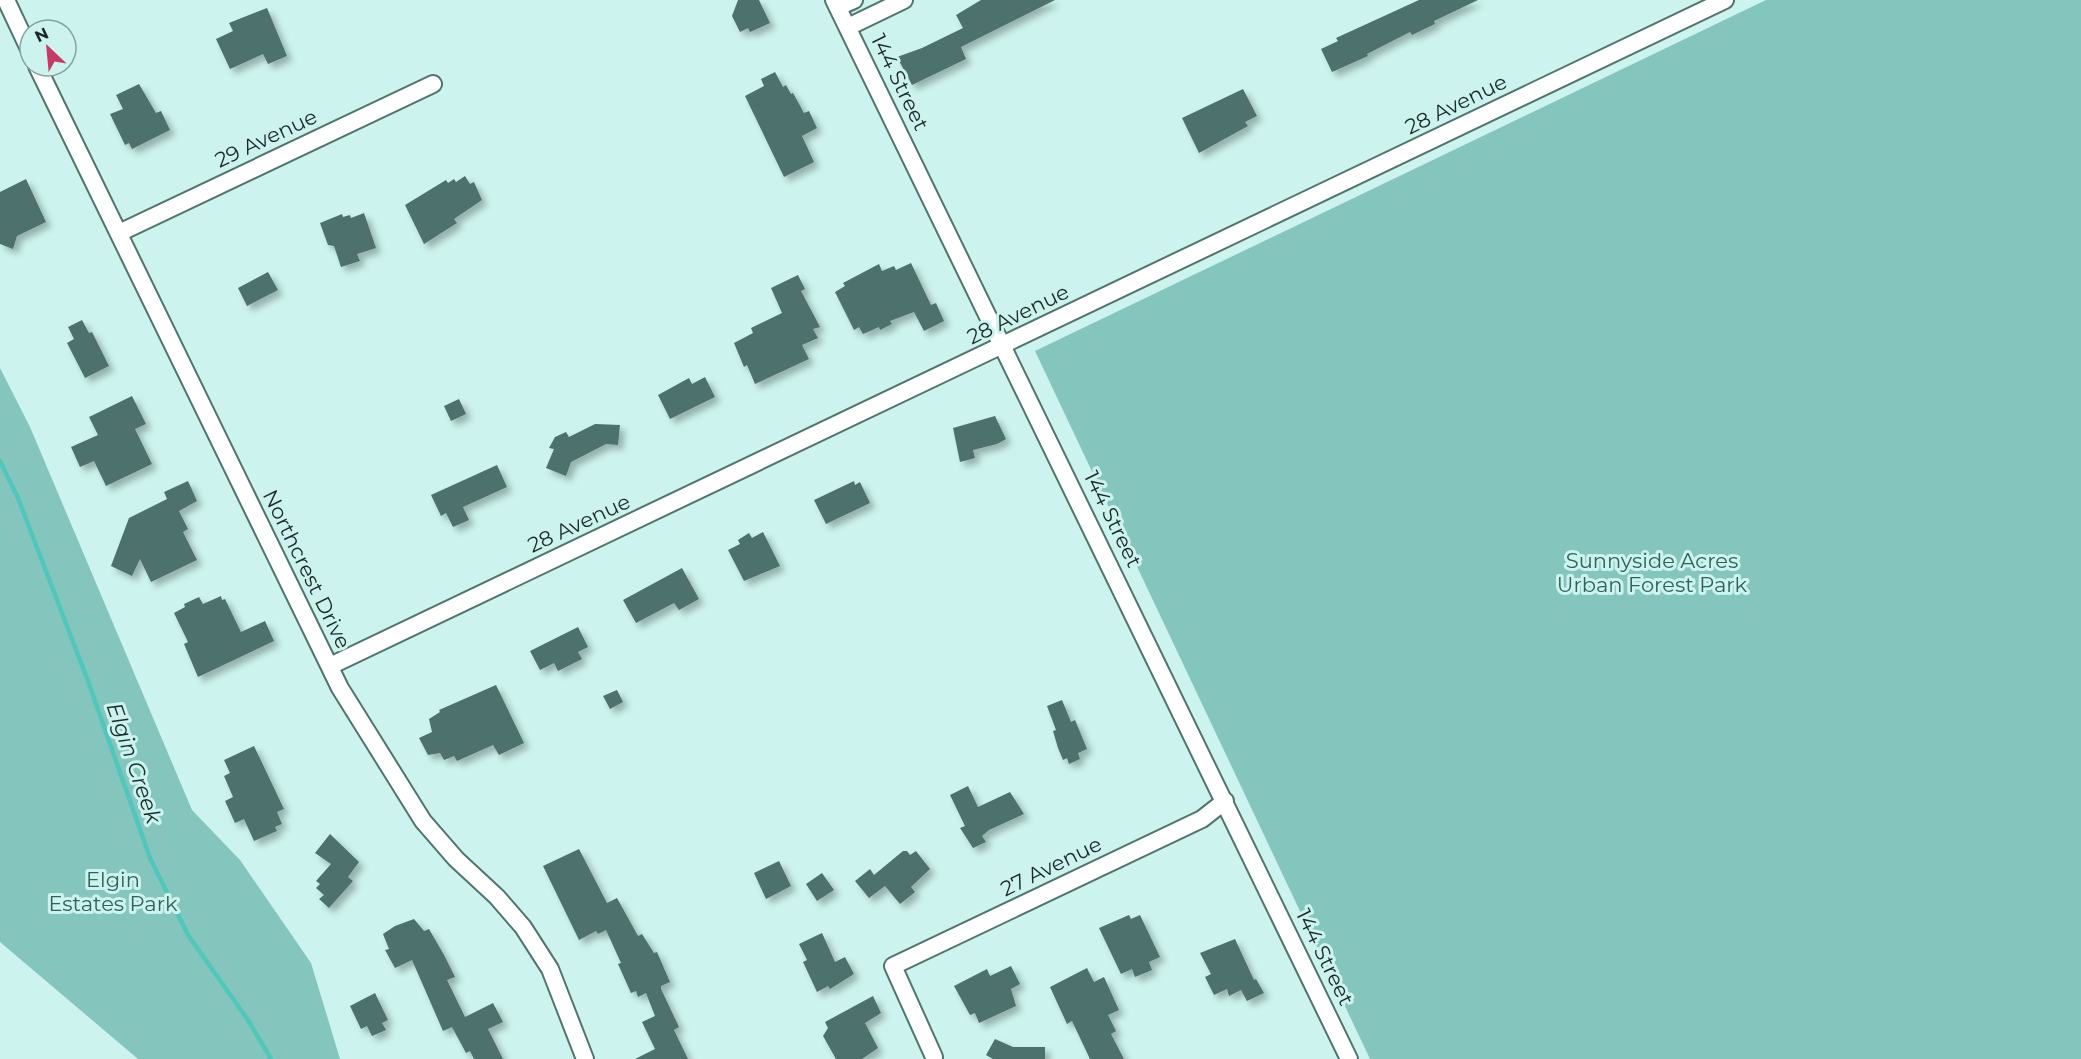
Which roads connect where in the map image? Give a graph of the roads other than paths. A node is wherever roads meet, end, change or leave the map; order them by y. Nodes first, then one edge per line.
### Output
1 (6, 0) edge
2 (854, 0) edge
3 (904, 0) edge
4 (1725, 0) edge
5 (836, 4) edge
6 (18, 26) edge
7 (848, 27) junction
8 (43, 78) edge
9 (433, 84) dead end
10 (119, 233) junction
11 (1004, 346) junction
12 (330, 666) junction
13 (1225, 801) junction
14 (934, 1057) dead end
15 (585, 1059) edge
16 (1349, 1059) edge

1 - 6 street
2 - 5 street
3 - 7 street
4 - 11 street, 28 Avenue
5 - 7 street, 144 Street
7 - 11 street, 144 Street
8 - 10 street, Northcrest Drive
9 - 10 street, 29 Avenue
10 - 12 street, Northcrest Drive
11 - 12 street, 28 Avenue
11 - 13 street, 144 Street
12 - 15 street, Northcrest Drive
13 - 14 street, 27 Avenue
13 - 16 street, 144 Street

